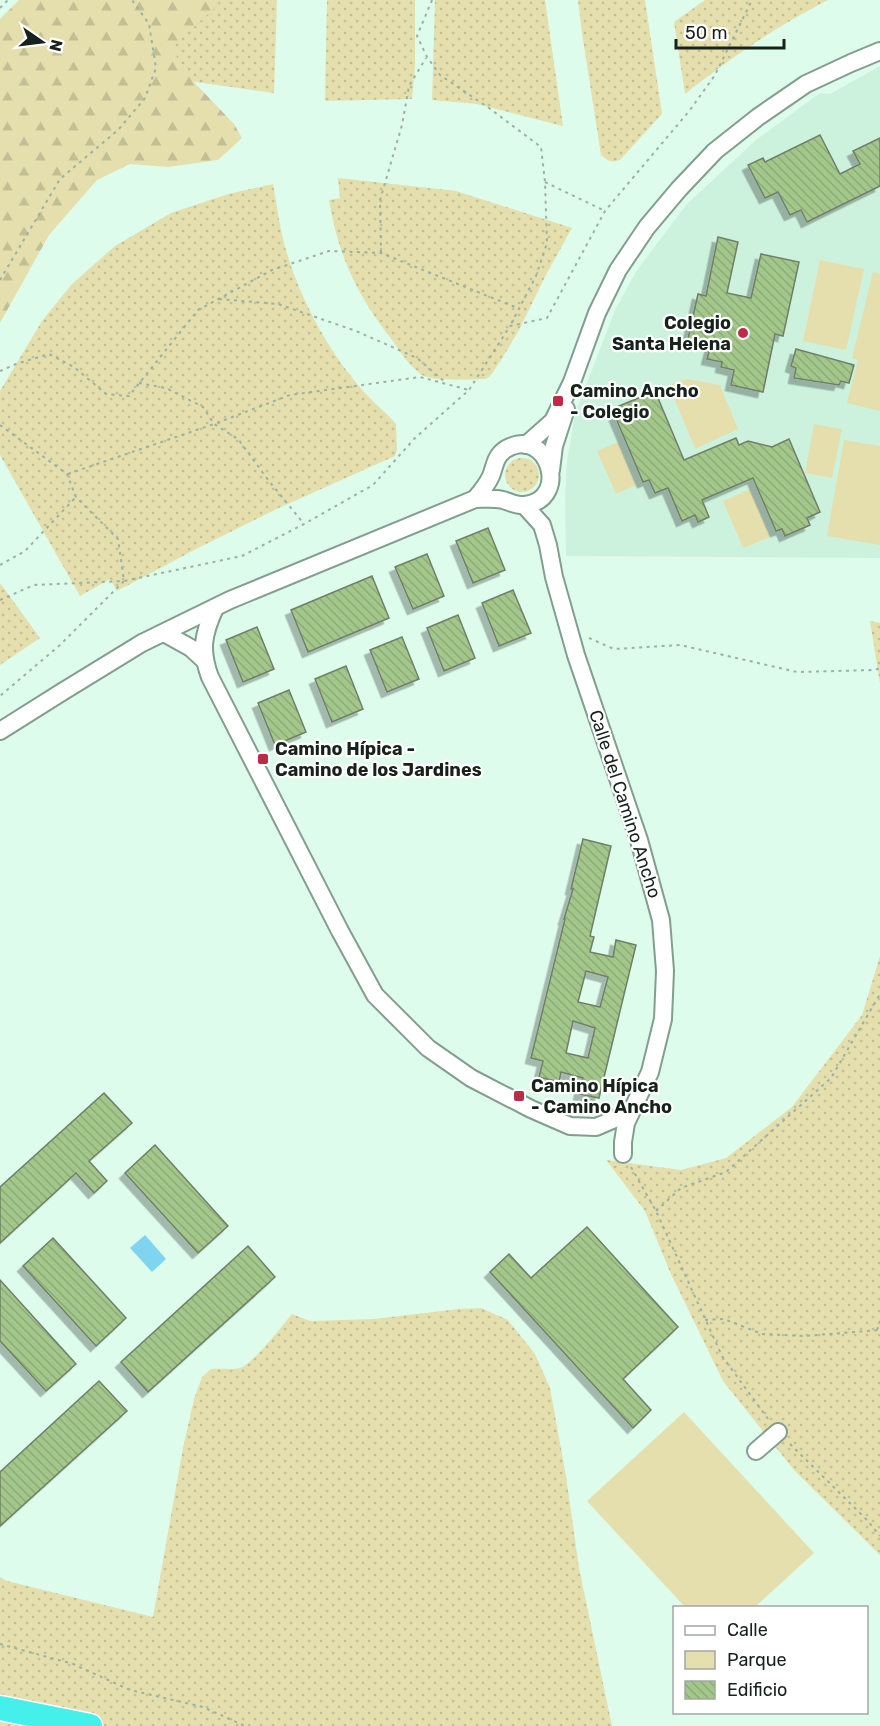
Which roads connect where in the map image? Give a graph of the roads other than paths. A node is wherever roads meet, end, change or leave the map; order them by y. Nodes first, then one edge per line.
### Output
1 (880, 51) edge
2 (572, 382) junction
3 (526, 445) junction
4 (551, 470) junction
5 (491, 474) junction
6 (475, 499) junction
7 (505, 500) junction
8 (524, 505) junction
9 (214, 608) junction
10 (164, 633) junction
11 (204, 660) junction
12 (0, 732) edge
13 (631, 1112) junction
14 (596, 1127) junction
15 (778, 1432) road end
16 (756, 1451) dead end
17 (0, 1708) edge
18 (90, 1726) edge

1 - 2 street
2 - 3 street
2 - 4 street
3 - 4 street
3 - 5 street
4 - 8 street
5 - 6 street
5 - 7 street
6 - 7 street
6 - 9 street
7 - 8 street
8 - 13 street, Calle del Camino Ancho
9 - 10 street
9 - 11 street
10 - 11 street
10 - 12 street
11 - 14 street
13 - 14 street
13 - 14 street, Calle del Camino Ancho
15 - 16 street
17 - 18 highway

